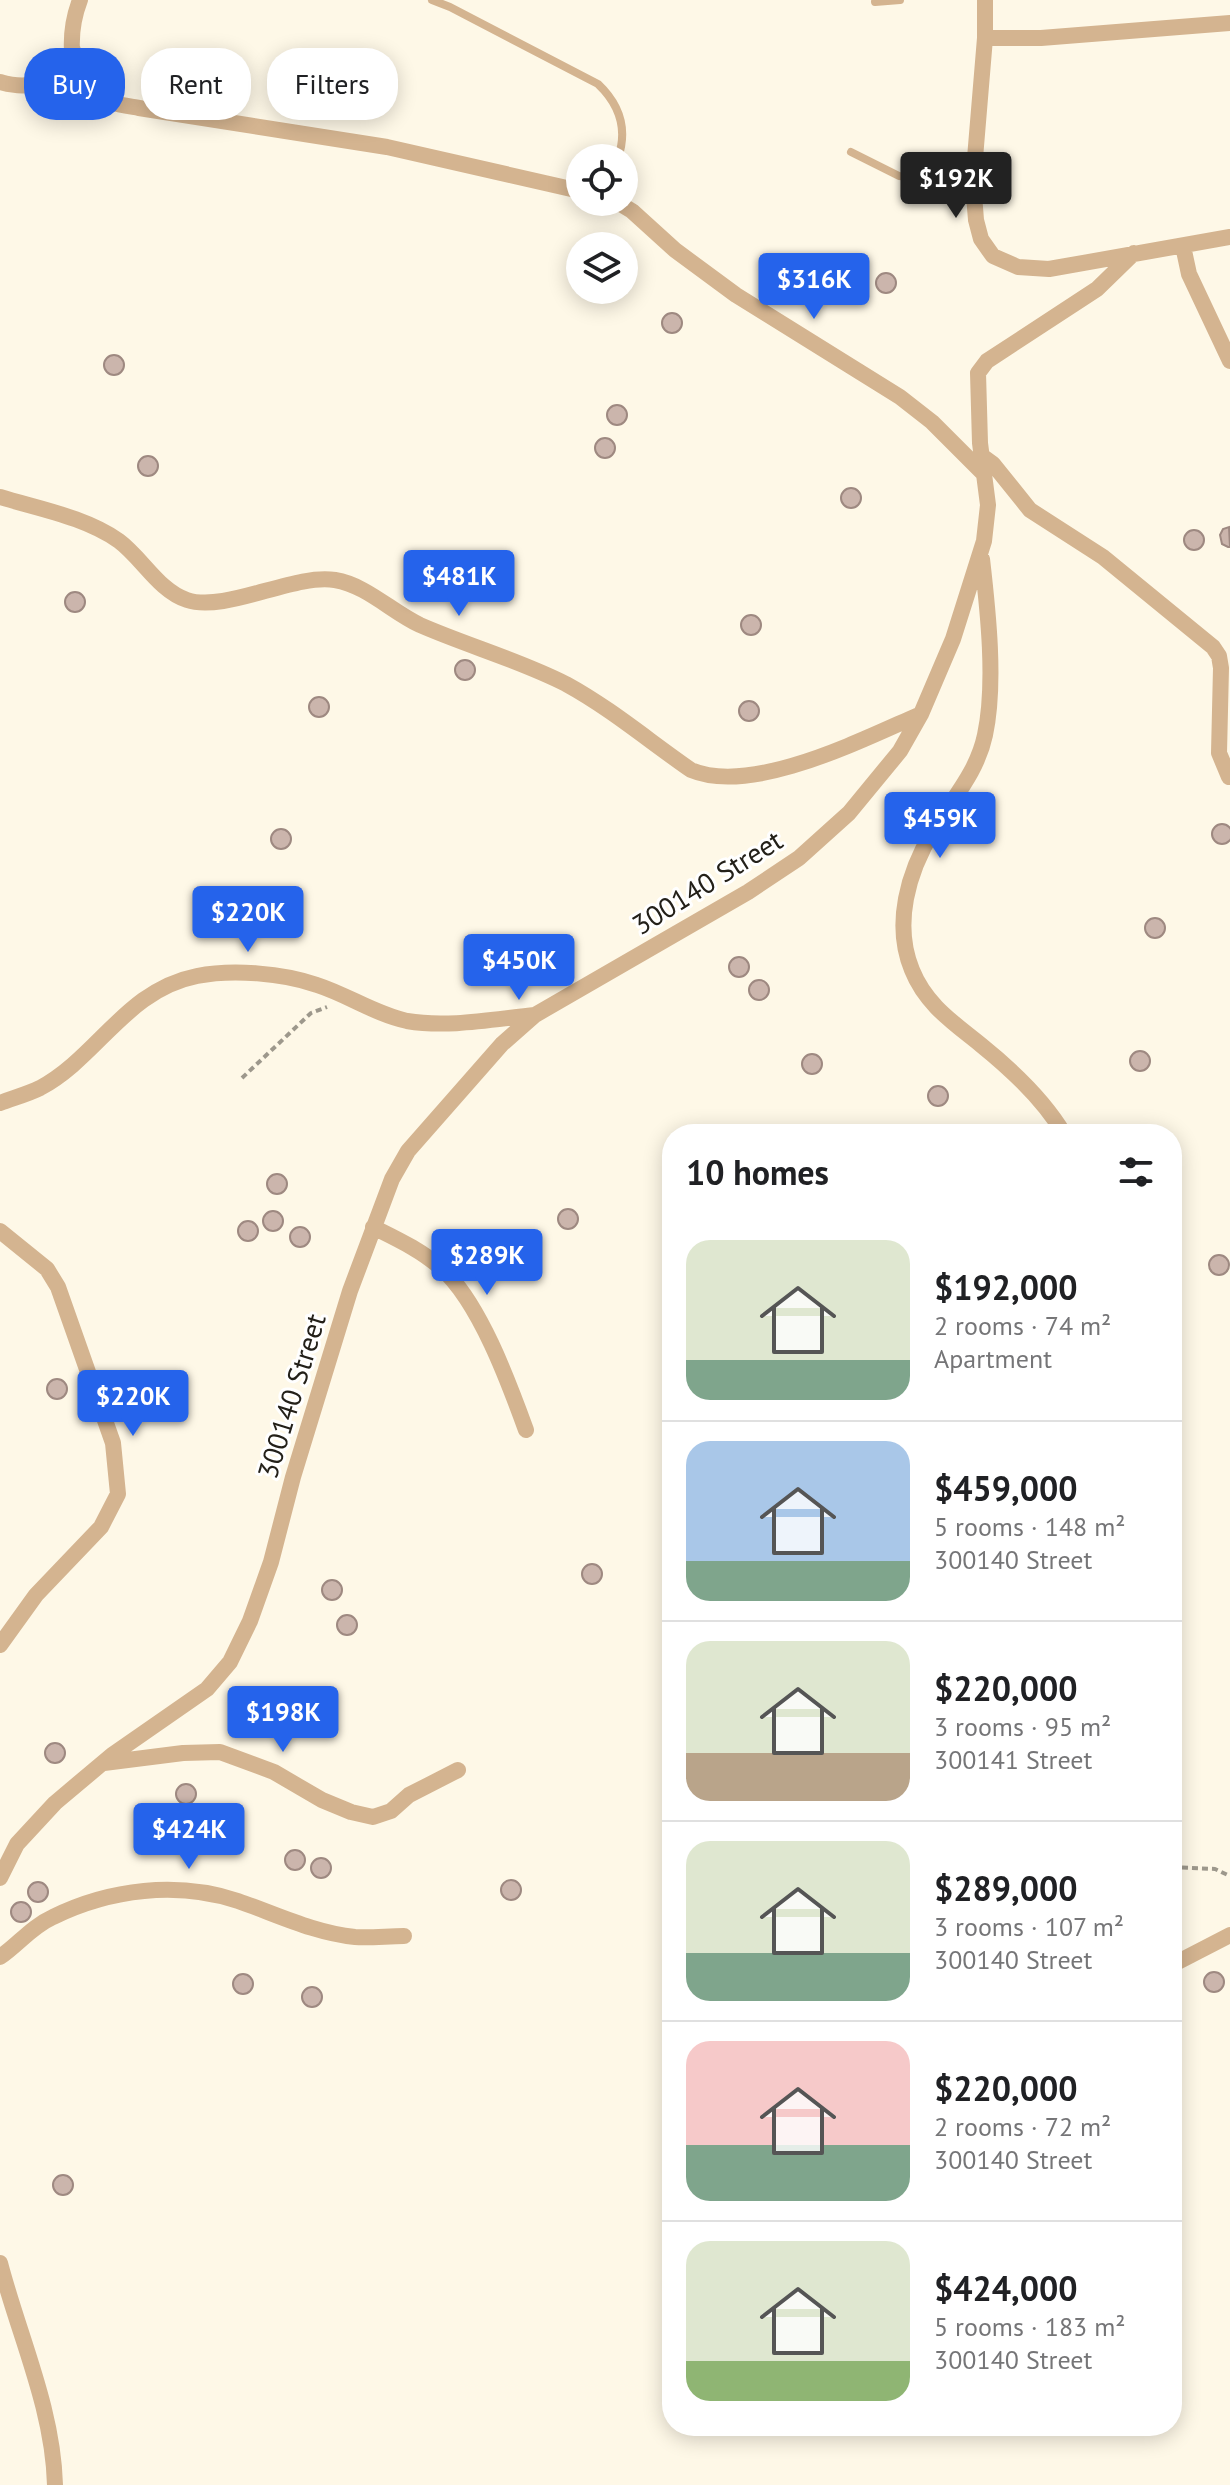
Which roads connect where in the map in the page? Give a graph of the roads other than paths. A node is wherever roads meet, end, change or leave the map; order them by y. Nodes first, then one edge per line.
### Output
1 (80, 0) edge
2 (432, 0) edge
3 (900, 0) edge
4 (985, 0) edge
5 (875, 2) edge
6 (1230, 23) edge
7 (985, 38) junction
8 (73, 48) edge
9 (0, 82) edge
10 (24, 87) edge
11 (125, 105) edge
12 (623, 144) edge
13 (851, 152) dead end
14 (973, 182) junction
15 (566, 188) edge
16 (638, 216) edge
17 (1230, 237) edge
18 (1183, 246) junction
19 (1134, 253) junction
20 (1230, 361) edge
21 (982, 456) junction
22 (984, 474) junction
23 (0, 497) edge
24 (981, 551) junction
25 (921, 714) junction
26 (1229, 777) edge
27 (535, 1015) junction
28 (0, 1103) edge
29 (1058, 1124) edge
30 (373, 1227) junction
31 (0, 1231) edge
32 (526, 1430) dead end
33 (0, 1645) edge
34 (102, 1764) junction
35 (458, 1770) dead end
36 (0, 1878) edge
37 (1230, 1935) edge
38 (404, 1936) dead end
39 (0, 1957) edge
40 (1182, 1960) edge
41 (0, 2263) edge
42 (55, 2485) edge

1 - 8 street
2 - 12 lane
3 - 5 lane
4 - 7 street
6 - 7 street
7 - 14 street
9 - 10 street
11 - 15 street
13 - 14 lane
14 - 19 street
16 - 22 street
17 - 18 street
18 - 19 street
18 - 20 street
19 - 21 street, 300140 Street
21 - 22 street, 300140 Street
21 - 26 street
22 - 24 street, 300140 Street
23 - 25 street
24 - 25 street, 300140 Street
24 - 29 street
25 - 27 street, 300140 Street
27 - 28 street
27 - 30 street, 300140 Street
30 - 32 street
30 - 34 street, 300140 Street
31 - 33 street
34 - 35 street
34 - 36 street, 300140 Street
37 - 40 street
38 - 39 street
41 - 42 street

